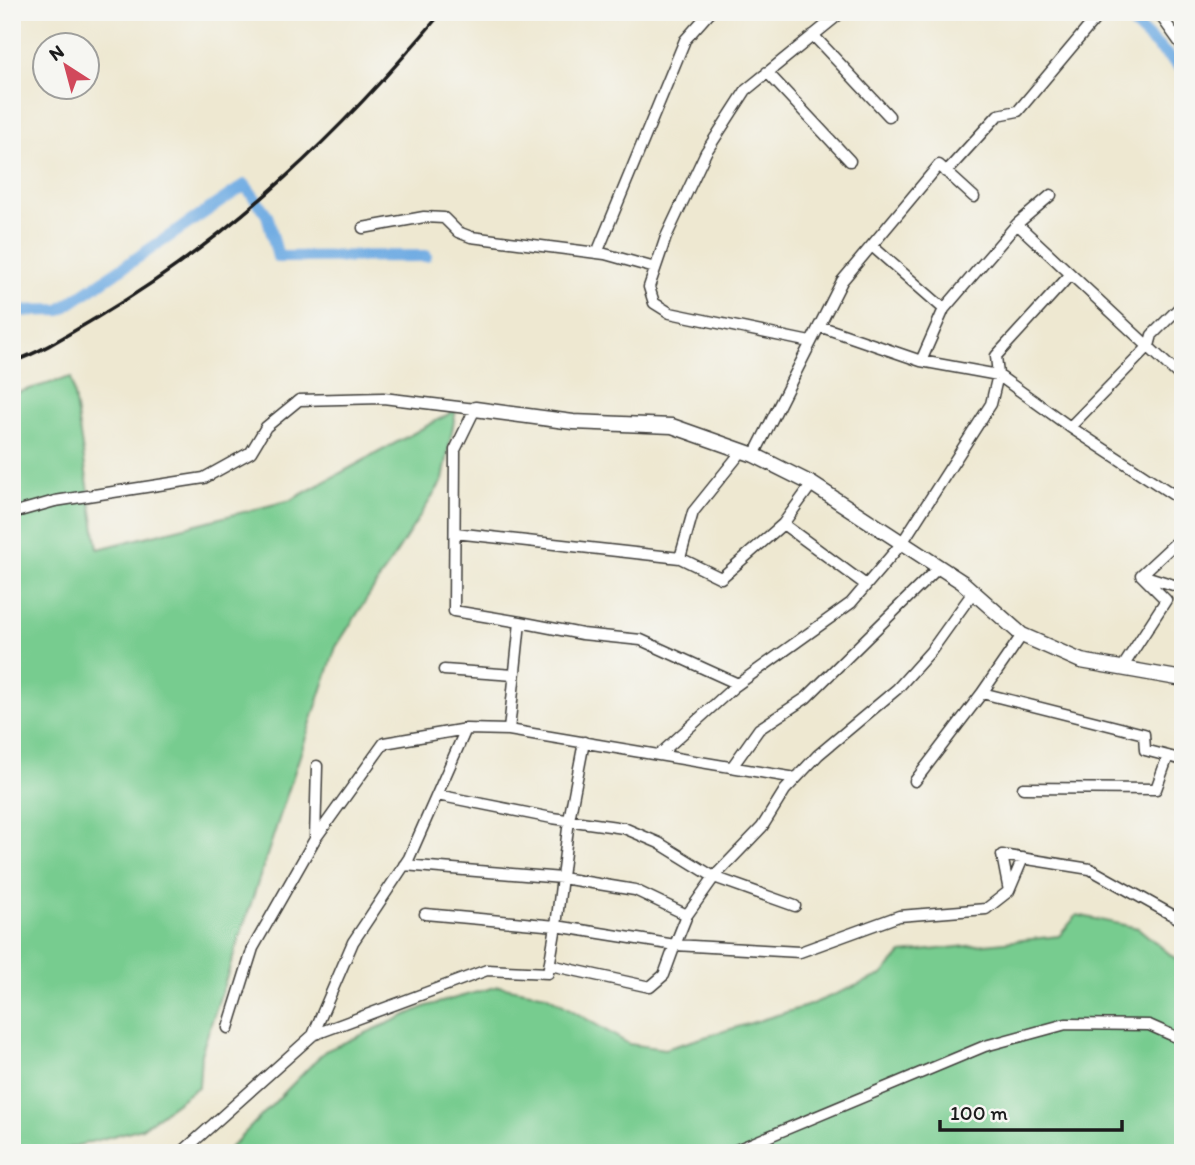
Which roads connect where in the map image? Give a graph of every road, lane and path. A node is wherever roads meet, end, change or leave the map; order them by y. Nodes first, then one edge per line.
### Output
1 (710, 12) edge
2 (842, 12) edge
3 (1101, 12) edge
4 (1157, 12) edge
5 (813, 35) junction
6 (1183, 47) edge
7 (768, 72) junction
8 (889, 116) dead end
9 (850, 161) dead end
10 (946, 172) junction
11 (1051, 195) dead end
12 (974, 197) dead end
13 (1017, 224) junction
14 (363, 228) dead end
15 (872, 246) junction
16 (597, 253) junction
17 (655, 268) junction
18 (1070, 275) junction
19 (1183, 304) edge
20 (944, 309) junction
21 (819, 326) junction
22 (810, 342) junction
23 (1149, 346) junction
24 (921, 360) junction
25 (998, 375) junction
26 (1183, 379) edge
27 (475, 409) junction
28 (1070, 427) junction
29 (748, 453) junction
30 (812, 484) junction
31 (1183, 501) edge
32 (12, 516) edge
33 (783, 524) junction
34 (455, 533) junction
35 (1183, 536) edge
36 (902, 543) junction
37 (680, 558) junction
38 (939, 567) junction
39 (1141, 575) junction
40 (866, 584) junction
41 (1183, 588) edge
42 (974, 591) junction
43 (520, 622) junction
44 (1022, 635) junction
45 (1122, 667) junction
46 (444, 670) dead end
47 (514, 675) junction
48 (1183, 679) edge
49 (738, 684) junction
50 (982, 693) junction
51 (466, 729) junction
52 (509, 730) junction
53 (584, 742) junction
54 (660, 754) junction
55 (1168, 756) junction
56 (1183, 760) edge
57 (317, 766) dead end
58 (732, 766) junction
59 (796, 778) junction
60 (915, 781) dead end
61 (1023, 788) dead end
62 (437, 795) junction
63 (569, 820) junction
64 (316, 839) junction
65 (1023, 858) junction
66 (404, 865) junction
67 (715, 877) junction
68 (562, 878) junction
69 (1009, 891) junction
70 (795, 906) dead end
71 (425, 914) dead end
72 (687, 915) junction
73 (1182, 919) edge
74 (556, 926) junction
75 (675, 945) junction
76 (550, 965) junction
77 (228, 1028) dead end
78 (313, 1035) junction
79 (1183, 1040) edge
80 (181, 1153) edge
81 (729, 1153) edge

1 - 16 street
2 - 5 street
3 - 10 street
4 - 6 street
5 - 7 street
5 - 8 street
7 - 9 street
7 - 17 street
10 - 12 street
10 - 15 street
11 - 13 street
13 - 18 street
13 - 20 street
14 - 16 street
15 - 20 street
15 - 21 street
16 - 17 street
17 - 22 street
18 - 23 street
18 - 25 street
19 - 23 street
20 - 24 street
21 - 22 street
21 - 24 street
22 - 29 street
23 - 26 street
23 - 28 street
24 - 25 street
25 - 28 street
25 - 36 street
27 - 29 street
27 - 32 street
27 - 34 street
28 - 31 street
29 - 30 street
29 - 37 street
30 - 33 street
30 - 36 street
33 - 37 street
33 - 40 street
34 - 37 street
34 - 43 street
35 - 39 street
36 - 38 street
36 - 40 street
38 - 42 street
38 - 58 street
39 - 41 street
39 - 45 street
40 - 49 street
42 - 44 street
42 - 59 street
43 - 47 street
43 - 49 street
44 - 45 street
44 - 50 street
45 - 48 street
46 - 47 street
47 - 52 street
49 - 54 street
50 - 55 street
50 - 60 street
51 - 52 street
51 - 62 street
51 - 64 street
52 - 53 street
53 - 54 street
53 - 63 street
54 - 58 street
55 - 56 street
55 - 61 street
57 - 64 street
58 - 59 street
59 - 67 street
62 - 63 street
62 - 66 street
63 - 67 street
63 - 68 street
64 - 77 street
65 - 69 street
65 - 69 street
65 - 73 street
66 - 68 street
66 - 78 street
67 - 70 street
67 - 72 street
68 - 72 street
68 - 74 street
69 - 75 street
71 - 74 street
72 - 75 street
74 - 75 street
74 - 76 street
75 - 76 street
76 - 78 street
78 - 80 street
79 - 81 street

